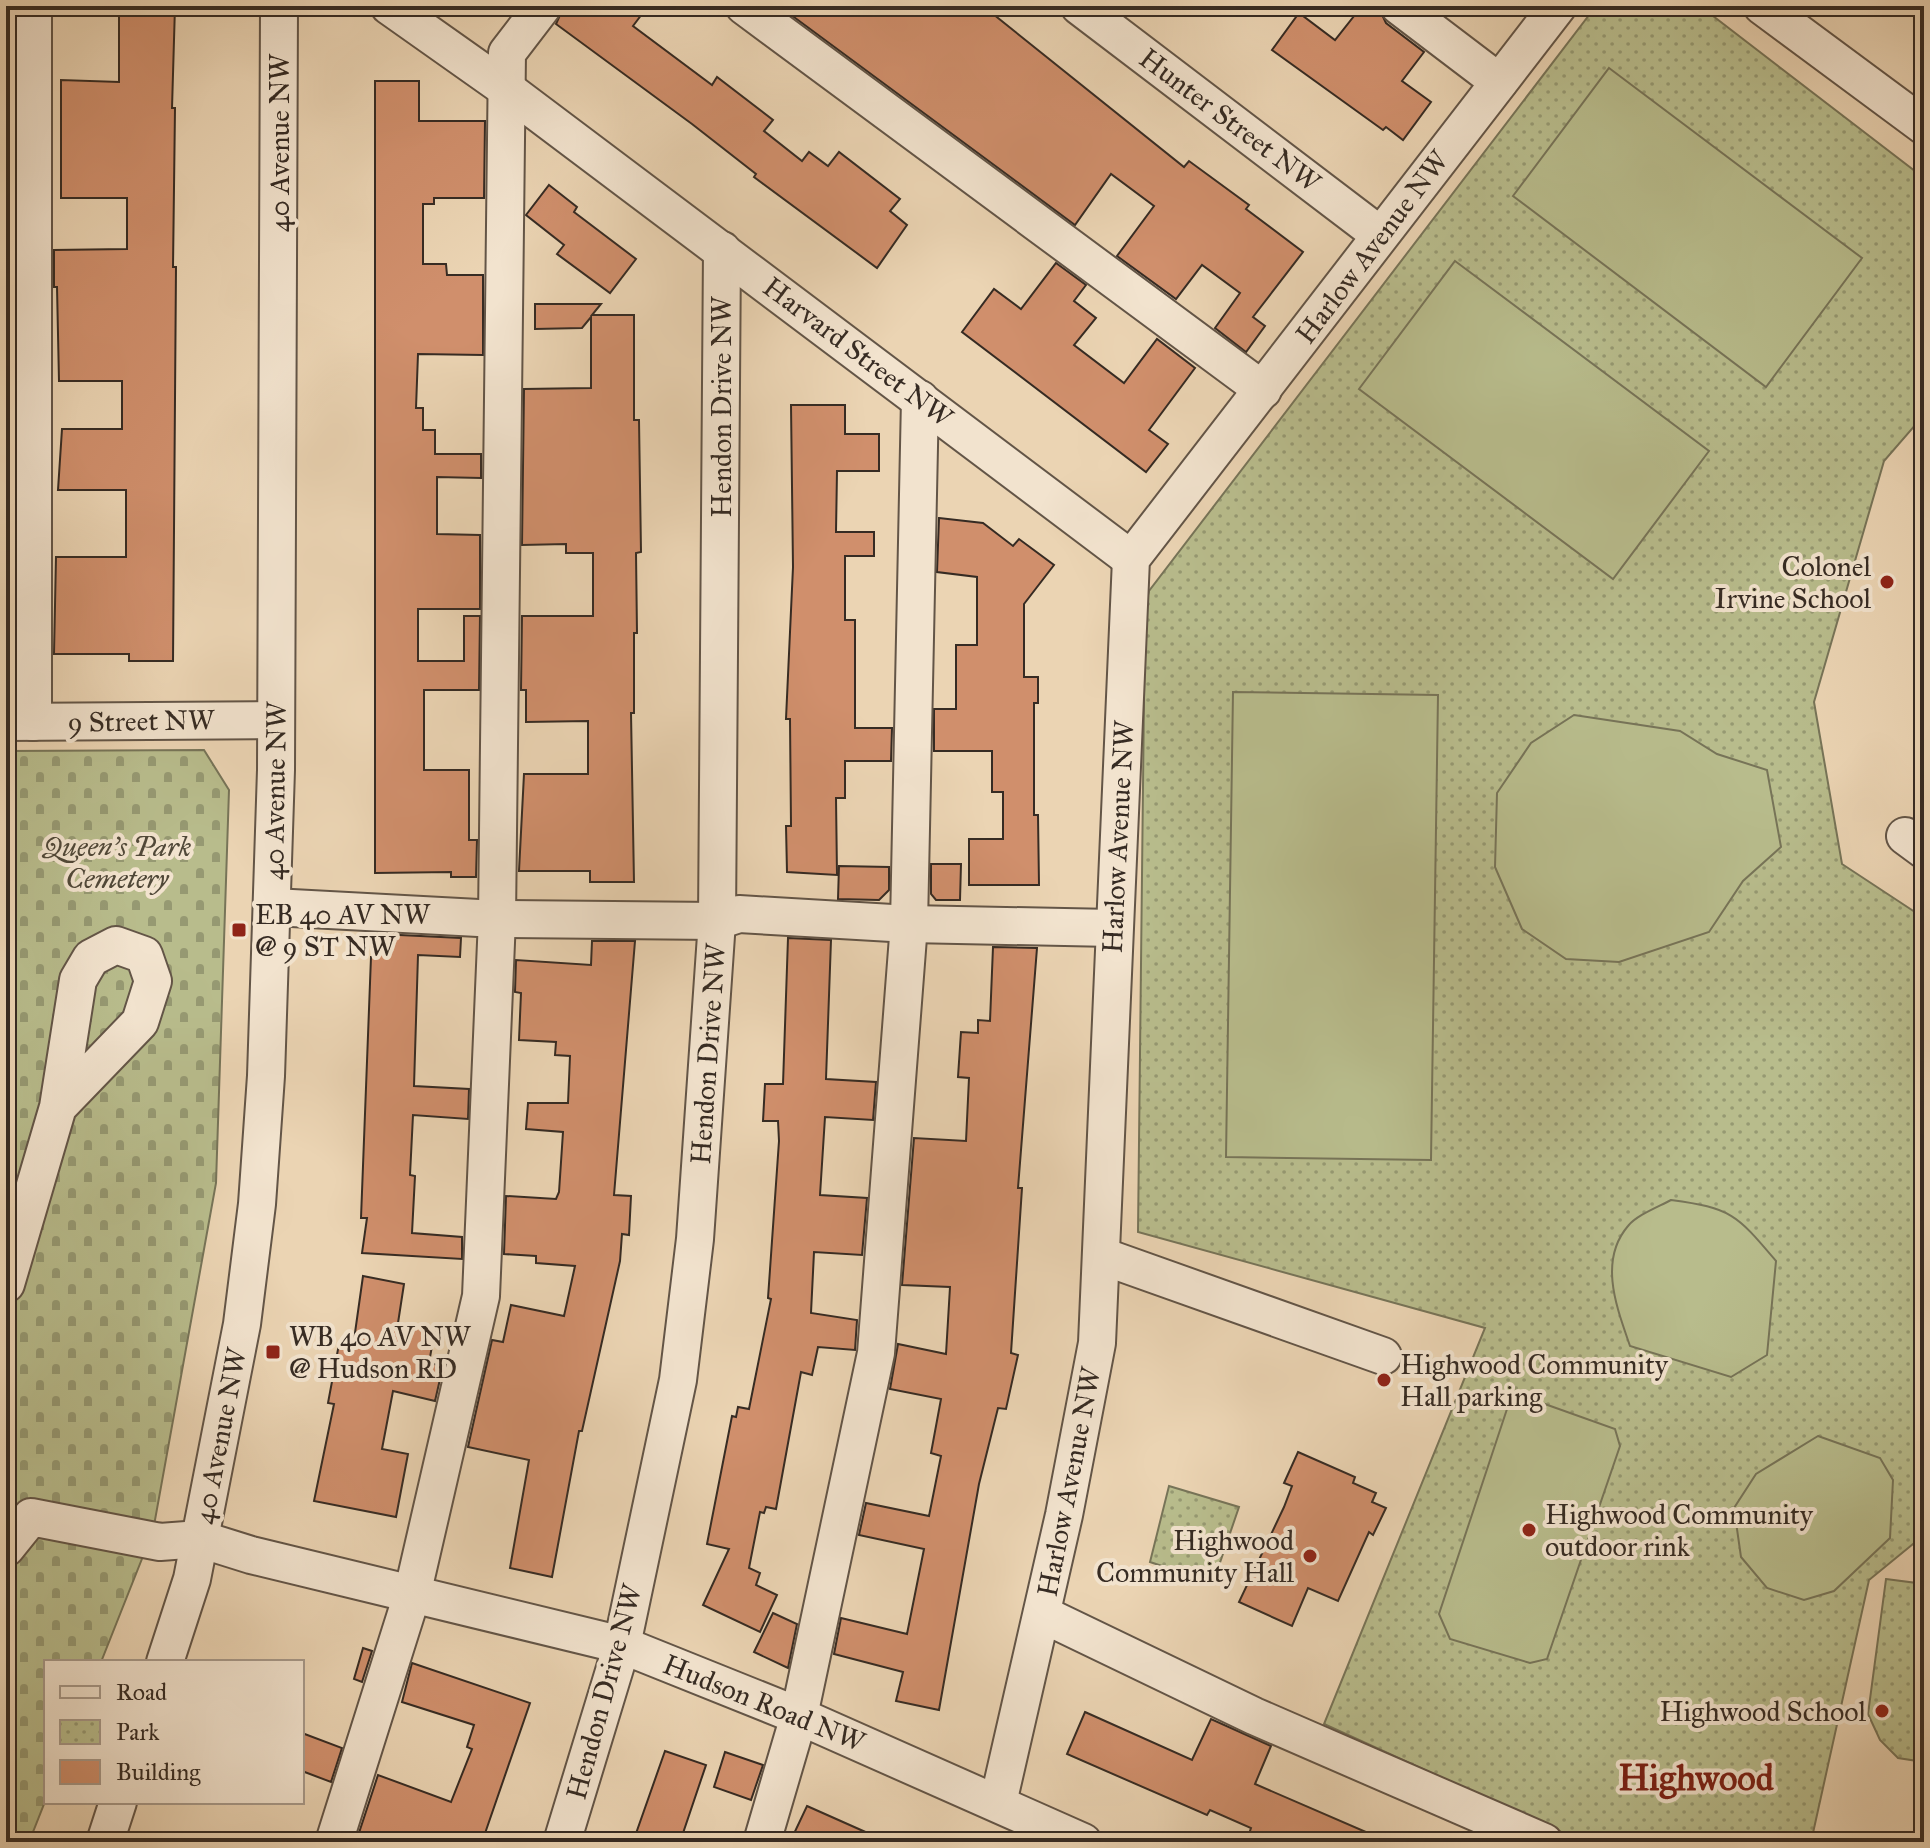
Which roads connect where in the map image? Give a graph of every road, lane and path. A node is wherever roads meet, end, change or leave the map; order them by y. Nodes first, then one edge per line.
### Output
1 (33, 6) edge
2 (279, 6) edge
3 (389, 6) edge
4 (543, 6) edge
5 (744, 6) edge
6 (1079, 6) edge
7 (1399, 6) edge
8 (1558, 6) edge
9 (1762, 6) edge
10 (1499, 82) junction
11 (505, 88) junction
12 (1924, 126) edge
13 (1380, 235) junction
14 (722, 250) junction
15 (1263, 390) junction
16 (920, 399) junction
17 (1131, 559) junction
18 (276, 720) junction
19 (20, 722) edge
20 (273, 907) junction
21 (497, 919) junction
22 (717, 921) junction
23 (909, 924) junction
24 (1113, 928) junction
25 (58, 1107) dead end
26 (1102, 1256) junction
27 (6, 1284) edge
28 (1383, 1356) dead end
29 (18, 1514) edge
30 (200, 1539) junction
31 (6, 1548) edge
32 (412, 1595) junction
33 (1042, 1614) junction
34 (622, 1645) junction
35 (166, 1660) edge
36 (799, 1716) junction
37 (998, 1803) junction
38 (117, 1804) edge
39 (105, 1842) edge
40 (334, 1842) edge
41 (562, 1842) edge
42 (762, 1842) edge
43 (1083, 1842) edge
44 (1544, 1842) edge

1 - 19 street
2 - 18 street, 40 Avenue NW
3 - 11 street, Harvard Street NW
4 - 11 street
5 - 15 street
6 - 13 street, Hunter Street NW
7 - 10 street
8 - 10 street, Harlow Avenue NW
9 - 12 street
10 - 13 street, Harlow Avenue NW
11 - 14 street, Harvard Street NW
11 - 21 street
13 - 15 street, Harlow Avenue NW
14 - 16 street, Harvard Street NW
14 - 22 street, Hendon Drive NW
15 - 17 street, Harlow Avenue NW
16 - 17 street, Harvard Street NW
16 - 23 street
17 - 24 street, Harlow Avenue NW
18 - 19 street, 9 Street NW
18 - 20 street, 40 Avenue NW
20 - 21 street
20 - 30 street, 40 Avenue NW
21 - 22 street
21 - 32 street
22 - 23 street
22 - 34 street, Hendon Drive NW
23 - 24 street
23 - 36 street
24 - 26 street, Harlow Avenue NW
25 - 27 street
26 - 28 street
26 - 33 street, Harlow Avenue NW
29 - 30 street, Hudson Road NW
29 - 31 street
30 - 32 street, Hudson Road NW
30 - 35 street, 40 Avenue NW
32 - 34 street, Hudson Road NW
32 - 40 street
33 - 37 street, Harlow Avenue NW
33 - 44 street
34 - 36 street, Hudson Road NW
34 - 41 street, Hendon Drive NW
36 - 37 street, Hudson Road NW
36 - 42 street
37 - 43 street, Hudson Road NW
38 - 39 street

